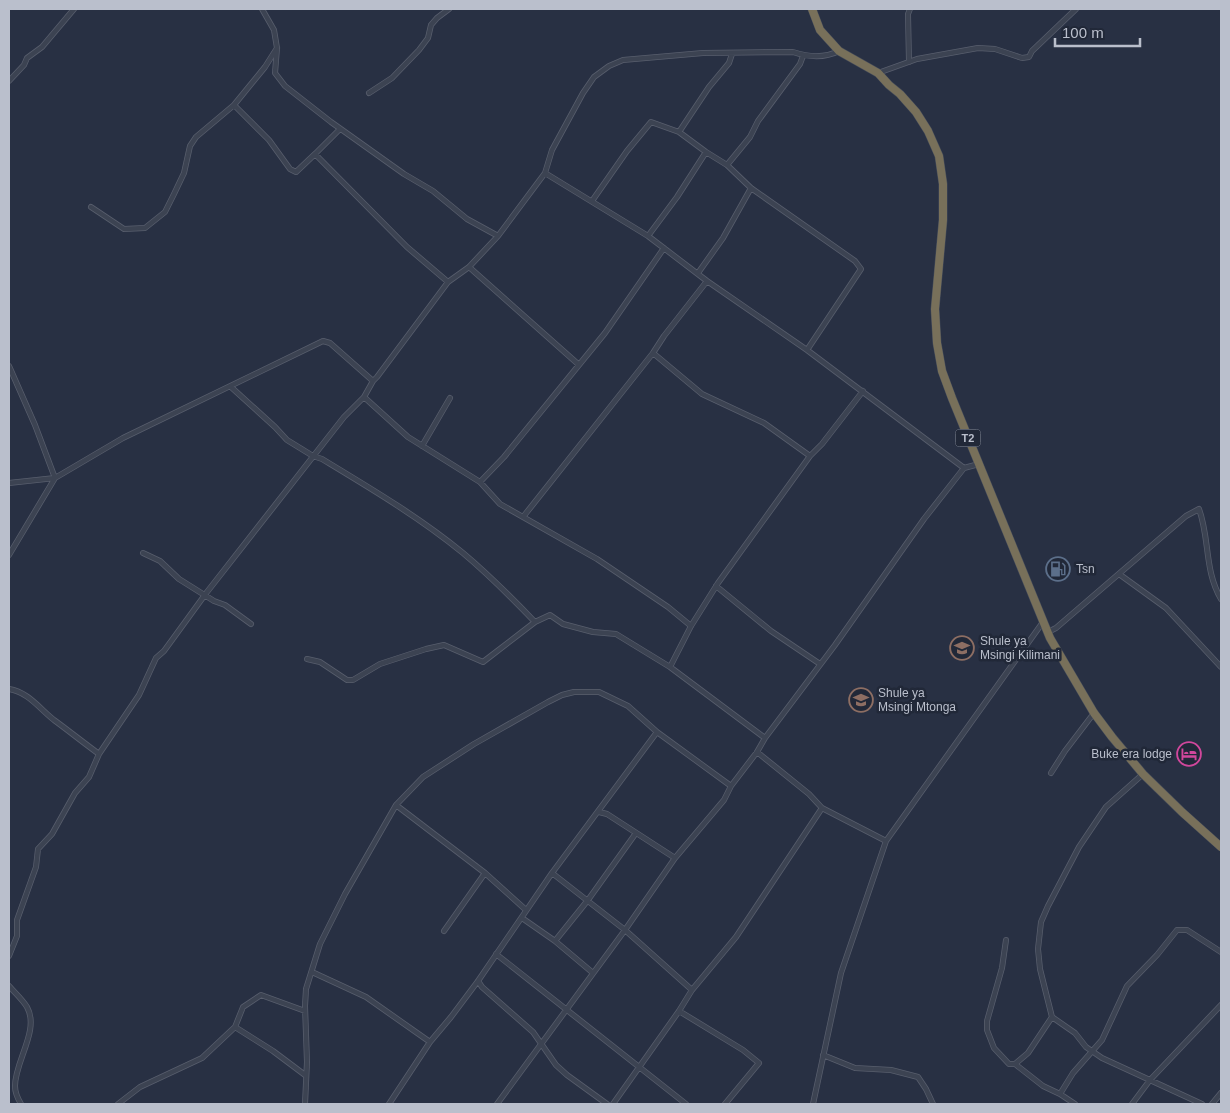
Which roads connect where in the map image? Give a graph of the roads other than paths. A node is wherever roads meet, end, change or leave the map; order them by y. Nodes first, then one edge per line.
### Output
1 (74, 9) edge
2 (262, 9) edge
3 (812, 9) edge
4 (910, 9) edge
5 (1076, 9) edge
6 (449, 10) edge
7 (277, 48) junction
8 (839, 51) junction
9 (732, 54) junction
10 (803, 56) junction
11 (909, 62) junction
12 (878, 72) junction
13 (9, 81) edge
14 (369, 93) dead end
15 (234, 105) junction
16 (340, 129) junction
17 (679, 132) junction
18 (706, 152) junction
19 (315, 154) junction
20 (727, 165) junction
21 (545, 173) junction
22 (752, 188) junction
23 (592, 201) junction
24 (91, 207) dead end
25 (498, 236) junction
26 (648, 236) junction
27 (664, 248) junction
28 (469, 267) junction
29 (698, 273) junction
30 (707, 281) junction
31 (448, 282) junction
32 (807, 350) junction
33 (653, 353) junction
34 (578, 364) junction
35 (9, 366) edge
36 (373, 381) junction
37 (231, 386) junction
38 (863, 391) junction
39 (364, 397) junction
40 (450, 398) dead end
41 (422, 446) junction
42 (313, 456) junction
43 (810, 456) junction
44 (979, 464) junction
45 (964, 468) junction
46 (55, 478) junction
47 (480, 482) junction
48 (9, 483) edge
49 (523, 517) junction
50 (143, 553) dead end
51 (9, 555) edge
52 (1120, 574) junction
53 (716, 586) junction
54 (204, 595) junction
55 (1221, 599) edge
56 (1043, 621) junction
57 (535, 622) junction
58 (251, 624) dead end
59 (691, 626) junction
60 (1048, 632) junction
61 (307, 659) dead end
62 (820, 664) junction
63 (670, 667) junction
64 (1221, 668) edge
65 (9, 689) edge
66 (1094, 713) junction
67 (658, 732) junction
68 (765, 738) junction
69 (757, 752) junction
70 (99, 754) junction
71 (1051, 774) dead end
72 (1143, 774) junction
73 (731, 786) junction
74 (396, 805) junction
75 (822, 808) junction
76 (598, 812) junction
77 (636, 833) junction
78 (886, 841) junction
79 (1221, 847) edge
80 (675, 858) junction
81 (485, 873) junction
82 (552, 873) junction
83 (588, 900) junction
84 (526, 910) junction
85 (522, 918) junction
86 (626, 930) junction
87 (444, 931) dead end
88 (1006, 940) dead end
89 (555, 941) junction
90 (1221, 952) edge
91 (496, 954) junction
92 (9, 956) edge
93 (312, 972) junction
94 (593, 973) junction
95 (478, 981) junction
96 (9, 986) edge
97 (692, 990) junction
98 (1221, 1004) edge
99 (566, 1009) junction
100 (305, 1011) junction
101 (679, 1011) junction
102 (1052, 1017) junction
103 (235, 1027) junction
104 (430, 1042) junction
105 (542, 1043) junction
106 (1092, 1052) junction
107 (823, 1055) junction
108 (1015, 1064) junction
109 (639, 1067) junction
110 (305, 1075) junction
111 (1150, 1080) junction
112 (1221, 1093) edge
113 (1060, 1094) junction
114 (21, 1104) edge
115 (118, 1104) edge
116 (305, 1104) edge
117 (389, 1104) edge
118 (497, 1104) edge
119 (607, 1104) edge
120 (613, 1104) edge
121 (686, 1104) edge
122 (725, 1104) edge
123 (813, 1104) edge
124 (933, 1104) edge
125 (1074, 1104) edge
126 (1132, 1104) edge
127 (1202, 1104) edge
128 (1212, 1104) edge

1 - 13 street
2 - 7 street
3 - 8 highway, T2
4 - 11 street
5 - 11 street
6 - 14 street
7 - 15 street
7 - 16 street
8 - 10 street
8 - 12 highway, T2
9 - 10 street
9 - 17 street
9 - 21 street
10 - 20 street
11 - 12 street
12 - 44 highway, T2
15 - 19 street
15 - 24 street
16 - 19 street
16 - 25 street
17 - 18 street
17 - 23 street
18 - 20 street
18 - 26 street
19 - 31 street
20 - 22 street
21 - 23 street
21 - 25 street
22 - 29 street
22 - 32 street
23 - 26 street
25 - 28 street
26 - 27 street
27 - 29 street
27 - 34 street
28 - 31 street
28 - 34 street
29 - 30 street
30 - 32 street
30 - 33 street
31 - 36 street
32 - 38 street
33 - 43 street
33 - 49 street
34 - 47 street
35 - 46 street
36 - 37 street
36 - 39 street
37 - 42 street
37 - 46 street
38 - 43 street
38 - 45 street
39 - 41 street
39 - 42 street
40 - 41 street
41 - 47 street
42 - 54 street
42 - 57 street
43 - 53 street
44 - 45 street
44 - 56 highway, T2
45 - 62 street
46 - 48 street
46 - 51 street
47 - 49 street
49 - 59 street
50 - 54 street
52 - 55 street
52 - 60 street
52 - 64 street
53 - 59 street
53 - 62 street
54 - 58 street
54 - 70 street
56 - 60 highway, T2
56 - 78 street
57 - 61 street
57 - 63 street
59 - 63 street
60 - 66 highway, T2
62 - 68 street
63 - 68 street
65 - 70 street
66 - 71 street
66 - 72 highway, T2
67 - 73 street
67 - 74 street
67 - 76 street
68 - 69 street
69 - 73 street
69 - 75 street
70 - 92 street
72 - 79 highway, T2
72 - 102 street
73 - 80 street
74 - 81 street
74 - 93 street
75 - 78 street
75 - 97 street
76 - 77 street
76 - 82 street
77 - 80 street
77 - 83 street
78 - 107 street
80 - 86 street
81 - 84 street
81 - 87 street
82 - 83 street
82 - 84 street
83 - 86 street
83 - 89 street
84 - 85 street
85 - 89 street
85 - 91 street
86 - 94 street
86 - 97 street
88 - 108 street
89 - 94 street
90 - 106 street
91 - 95 street
91 - 99 street
93 - 100 street
93 - 104 street
94 - 99 street
95 - 104 street
95 - 105 street
96 - 114 street
97 - 101 street
98 - 111 street
99 - 105 street
99 - 109 street
100 - 103 street
100 - 110 street
101 - 109 street
101 - 122 street
102 - 106 street
102 - 108 street
103 - 110 street
103 - 115 street
104 - 117 street
105 - 118 street
105 - 119 street
106 - 111 street
106 - 113 street
107 - 123 street
107 - 124 street
108 - 113 street
109 - 120 street
109 - 121 street
110 - 116 street
111 - 126 street
111 - 127 street
112 - 128 street
113 - 125 street

